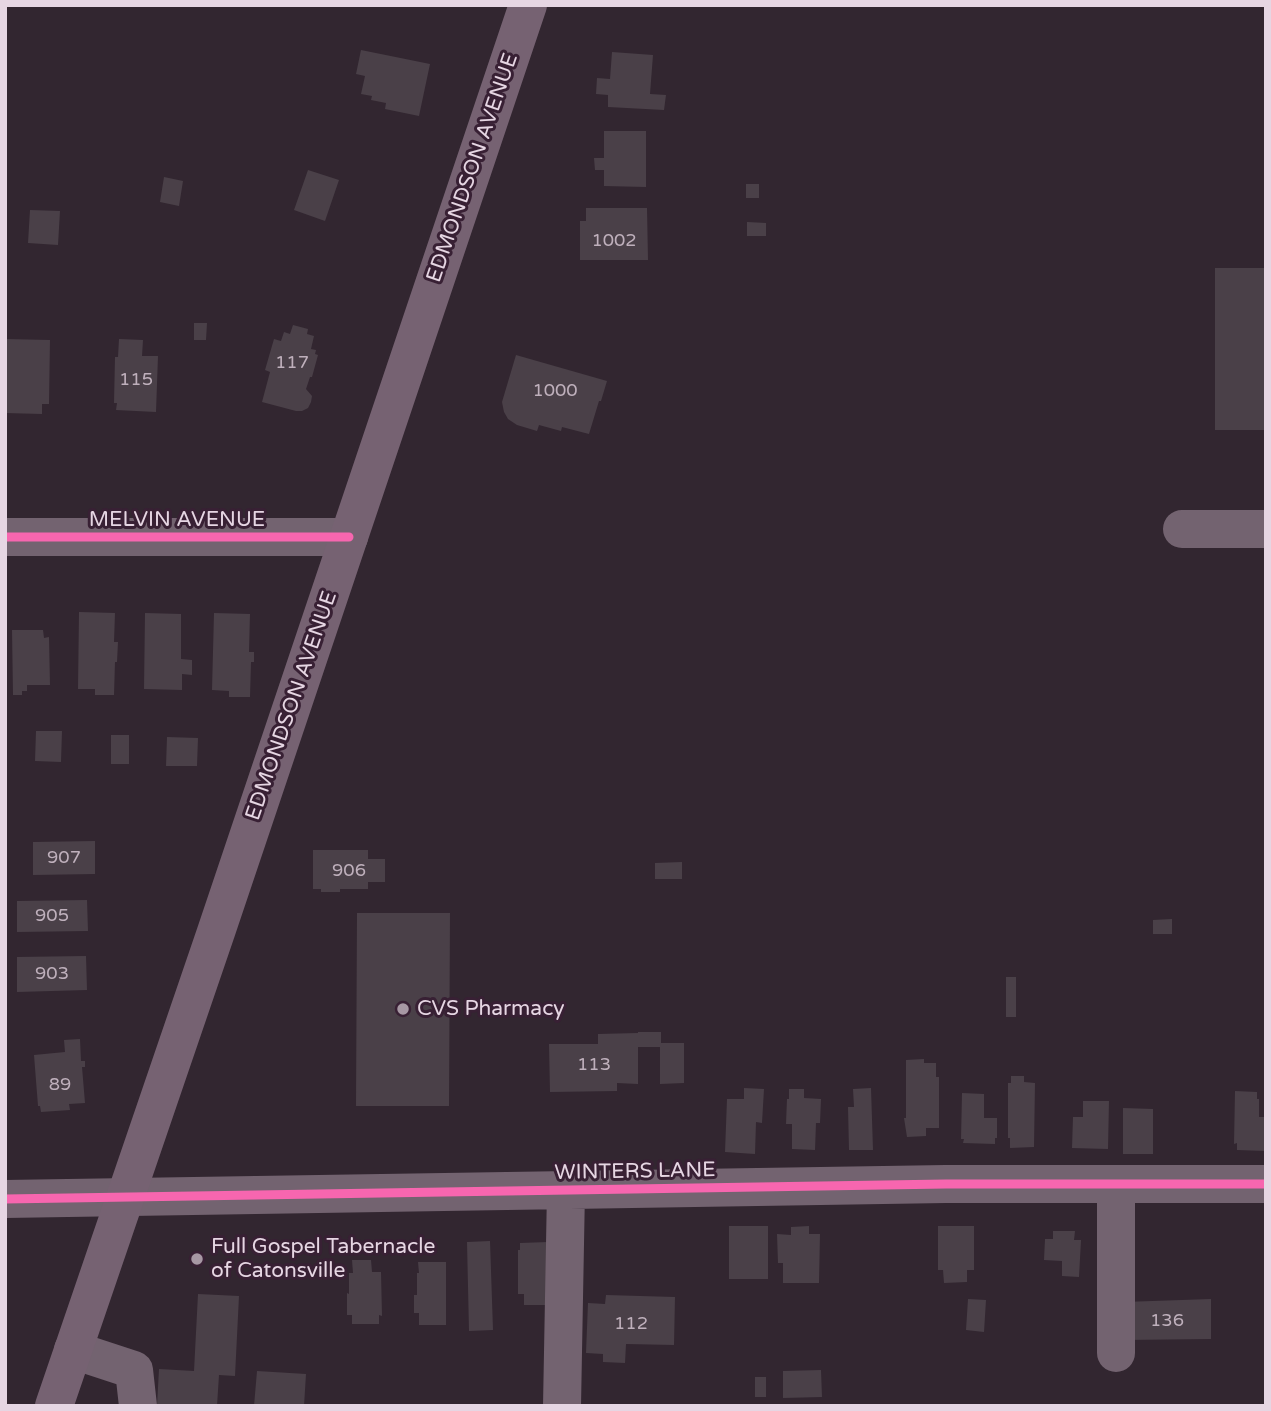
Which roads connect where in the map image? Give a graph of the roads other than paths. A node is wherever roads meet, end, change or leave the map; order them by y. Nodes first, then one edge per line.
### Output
1 (528, 5) edge
2 (1266, 528) edge
3 (1182, 529) dead end
4 (5, 537) edge
5 (349, 537) junction
6 (1116, 1184) junction
7 (1266, 1184) edge
8 (566, 1190) junction
9 (5, 1199) edge
10 (125, 1199) junction
11 (73, 1350) junction
12 (1116, 1353) dead end
13 (54, 1406) edge
14 (138, 1406) edge
15 (562, 1406) edge

1 - 5 main road, EDMONDSON AVENUE
2 - 3 street
4 - 5 street, MELVIN AVENUE
5 - 10 main road, EDMONDSON AVENUE
6 - 7 street, WINTERS LANE
6 - 8 street, WINTERS LANE
6 - 12 street
8 - 10 street, WINTERS LANE
8 - 15 street
9 - 10 street, WINTERS LANE
10 - 11 main road, EDMONDSON AVENUE
11 - 13 main road, EDMONDSON AVENUE
11 - 14 street

